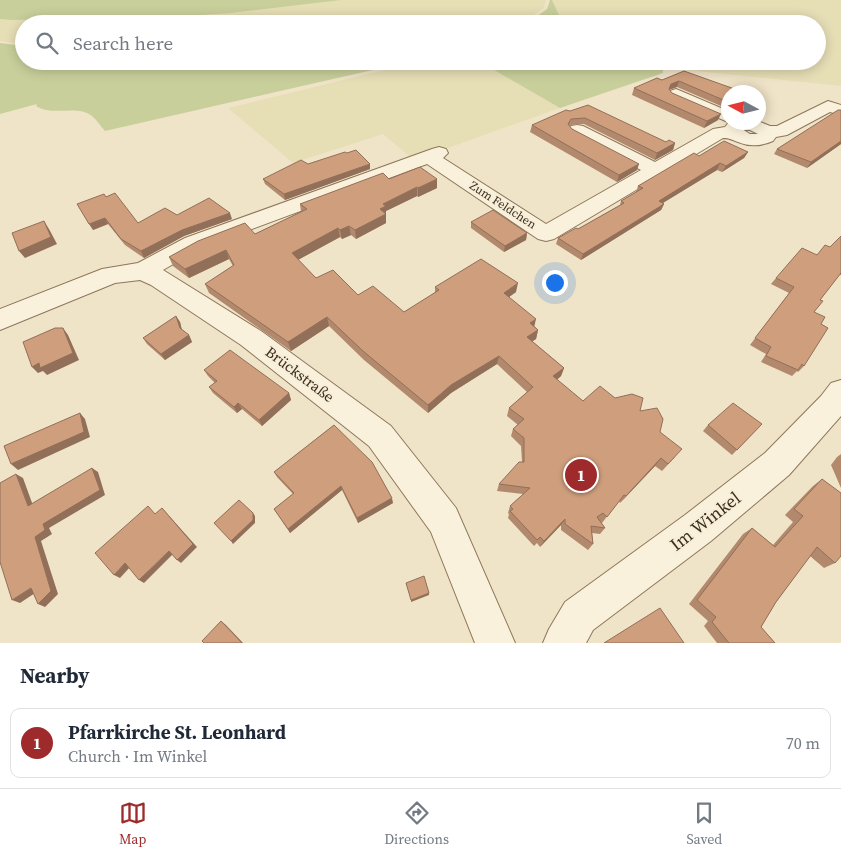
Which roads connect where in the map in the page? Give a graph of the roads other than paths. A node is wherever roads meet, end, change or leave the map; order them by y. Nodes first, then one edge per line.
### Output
1 (676, 94) edge
2 (841, 110) edge
3 (721, 117) edge
4 (577, 130) edge
5 (724, 130) edge
6 (763, 130) edge
7 (655, 170) junction
8 (144, 271) junction
9 (0, 320) edge
10 (841, 392) edge
11 (495, 643) edge
12 (563, 643) edge

1 - 3 street
2 - 6 street
4 - 7 street
5 - 7 street, Zum Feldchen
7 - 8 street, Zum Feldchen
8 - 9 street
8 - 11 street, Brückstraße
10 - 12 street, Im Winkel

